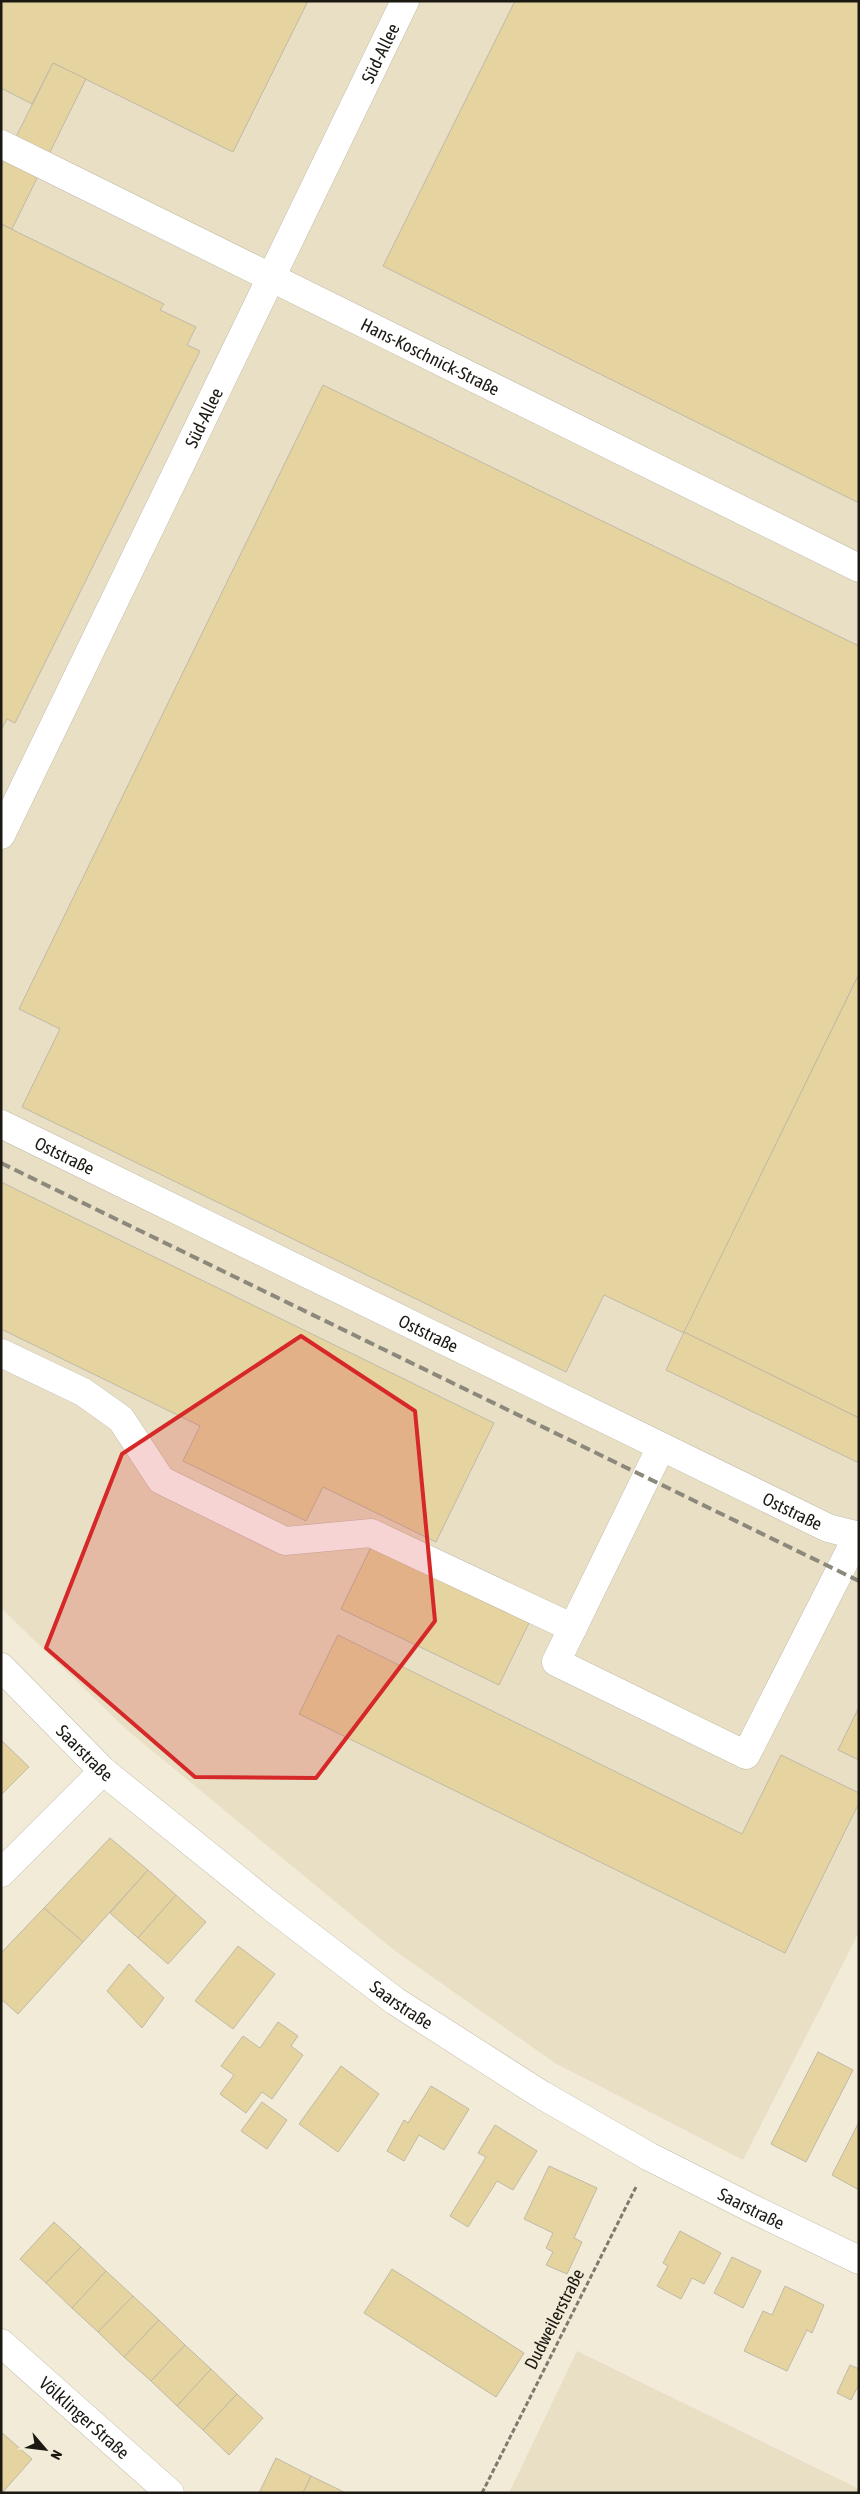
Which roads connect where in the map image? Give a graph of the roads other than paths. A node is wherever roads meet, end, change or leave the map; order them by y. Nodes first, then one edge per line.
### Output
1 (405, 1) edge
2 (1, 144) edge
3 (272, 279) junction
4 (859, 568) edge
5 (1, 835) edge
6 (1, 1124) edge
7 (1, 1353) edge
8 (661, 1447) junction
9 (858, 1536) edge
10 (572, 1628) junction
11 (1, 1667) edge
12 (103, 1771) junction
13 (1, 1873) edge
14 (859, 2260) edge
15 (1, 2343) edge
16 (170, 2493) edge

1 - 3 street, Süd-Allee
2 - 3 street, Hans-Koschnick-Straße
3 - 4 street, Hans-Koschnick-Straße
3 - 5 street, Süd-Allee
6 - 8 street, Oststraße
7 - 10 street
8 - 9 street, Oststraße
8 - 10 street
9 - 10 street
11 - 12 street, Saarstraße
12 - 13 street
12 - 14 street, Saarstraße
15 - 16 street, Völklinger Straße

